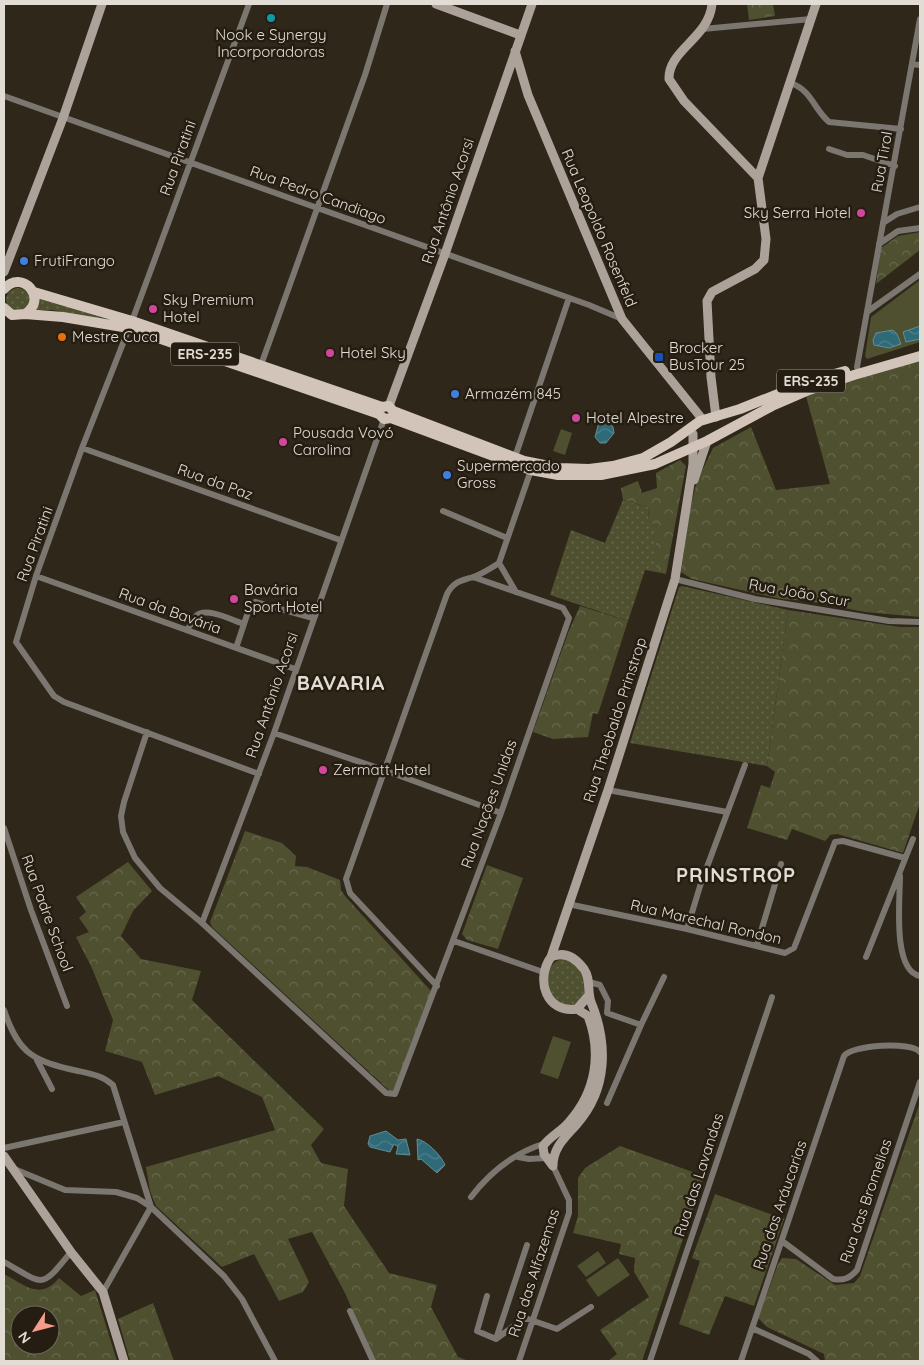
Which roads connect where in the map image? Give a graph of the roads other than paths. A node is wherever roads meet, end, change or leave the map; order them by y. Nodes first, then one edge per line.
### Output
1 (102, 4) edge
2 (249, 4) edge
3 (387, 4) edge
4 (436, 4) edge
5 (532, 4) edge
6 (712, 4) edge
7 (816, 4) edge
8 (811, 19) junction
9 (920, 19) edge
10 (703, 30) junction
11 (520, 35) junction
12 (515, 51) junction
13 (912, 64) junction
14 (920, 65) edge
15 (791, 83) junction
16 (4, 96) edge
17 (63, 118) junction
18 (901, 129) junction
19 (829, 148) dead end
20 (189, 162) junction
21 (894, 166) junction
22 (758, 178) junction
23 (318, 207) junction
24 (920, 207) edge
25 (883, 223) junction
26 (920, 228) edge
27 (878, 245) junction
28 (445, 254) junction
29 (4, 272) edge
30 (920, 274) edge
31 (5, 284) edge
32 (34, 292) junction
33 (569, 298) junction
34 (867, 312) junction
35 (6, 313) edge
36 (25, 314) junction
37 (622, 319) junction
38 (130, 324) junction
39 (920, 350) edge
40 (920, 356) edge
41 (261, 365) junction
42 (858, 370) junction
43 (386, 412) junction
44 (716, 417) junction
45 (698, 424) junction
46 (709, 438) junction
47 (693, 447) junction
48 (82, 448) junction
49 (515, 457) junction
50 (531, 470) junction
51 (685, 504) junction
52 (443, 511) dead end
53 (507, 538) junction
54 (340, 540) junction
55 (499, 564) junction
56 (36, 576) junction
57 (473, 577) junction
58 (675, 579) junction
59 (516, 592) junction
60 (313, 618) junction
61 (920, 622) edge
62 (244, 624) junction
63 (187, 630) junction
64 (236, 648) junction
65 (295, 669) junction
66 (147, 732) junction
67 (274, 733) junction
68 (744, 766) dead end
69 (384, 770) junction
70 (259, 774) junction
71 (608, 790) junction
72 (727, 812) junction
73 (500, 813) junction
74 (4, 828) edge
75 (913, 839) dead end
76 (905, 858) junction
77 (781, 864) dead end
78 (900, 871) junction
79 (568, 904) junction
80 (202, 923) junction
81 (688, 929) junction
82 (556, 940) junction
83 (454, 941) junction
84 (757, 945) junction
85 (562, 953) junction
86 (551, 956) junction
87 (866, 957) dead end
88 (543, 972) junction
89 (920, 976) edge
90 (664, 977) dead end
91 (589, 982) junction
92 (438, 986) junction
93 (589, 995) junction
94 (772, 997) dead end
95 (67, 1006) dead end
96 (577, 1009) junction
97 (4, 1010) edge
98 (641, 1026) junction
99 (7, 1030) edge
100 (920, 1052) edge
101 (37, 1060) junction
102 (920, 1082) edge
103 (52, 1089) dead end
104 (607, 1103) dead end
105 (124, 1122) junction
106 (546, 1143) junction
107 (4, 1148) edge
108 (4, 1156) edge
109 (518, 1157) junction
110 (546, 1158) junction
111 (553, 1166) junction
112 (11, 1167) junction
113 (471, 1197) dead end
114 (151, 1207) junction
115 (782, 1241) junction
116 (528, 1245) dead end
117 (71, 1252) junction
118 (4, 1262) edge
119 (103, 1292) junction
120 (487, 1296) dead end
121 (591, 1308) dead end
122 (350, 1311) dead end
123 (532, 1319) junction
124 (752, 1328) junction
125 (496, 1339) junction
126 (124, 1361) edge
127 (275, 1361) edge
128 (372, 1361) edge
129 (519, 1361) edge
130 (650, 1361) edge
131 (741, 1361) edge
132 (817, 1361) edge

1 - 17 street
2 - 20 street, Rua Piratini
3 - 23 street
4 - 11 street
5 - 11 street, Rua Antônio Acorsi
6 - 10 street
7 - 8 street
8 - 10 street
8 - 15 street
9 - 13 street, Rua Tirol
10 - 22 street
11 - 12 street, Rua Antônio Acorsi
12 - 28 street, Rua Antônio Acorsi
12 - 37 street, Rua Leopoldo Rosenfeld
13 - 14 street
13 - 18 street, Rua Tirol
15 - 18 street
15 - 22 street
16 - 17 street, Rua Pedro Candiago
17 - 20 street, Rua Pedro Candiago
17 - 29 street
18 - 21 street, Rua Tirol
19 - 21 street
20 - 23 street, Rua Pedro Candiago
20 - 38 street, Rua Piratini
21 - 25 street, Rua Tirol
22 - 44 street
23 - 28 street, Rua Pedro Candiago
23 - 41 street
24 - 25 street
25 - 27 street, Rua Tirol
26 - 27 street
27 - 34 street, Rua Tirol
28 - 33 street, Rua Pedro Candiago
28 - 43 street, Rua Antônio Acorsi
30 - 34 street
31 - 32 main road, ERS-235
32 - 36 main road
32 - 38 main road, ERS-235
33 - 37 street, Rua Pedro Candiago
33 - 49 street
34 - 42 street, Rua Tirol
35 - 36 main road, ERS-235
36 - 38 main road, ERS-235
37 - 45 street, Rua Leopoldo Rosenfeld
38 - 41 main road, ERS-235
38 - 43 main road, ERS-235
38 - 48 street, Rua Piratini
39 - 42 main road, ERS-235
40 - 42 main road, ERS-235
41 - 43 main road, ERS-235
42 - 44 main road, ERS-235
42 - 46 main road, ERS-235
43 - 49 main road, ERS-235
43 - 50 main road, ERS-235
43 - 54 street, Rua Antônio Acorsi
44 - 45 main road, ERS-235
44 - 46 main road
45 - 46 main road
45 - 46 main road
45 - 47 street, Rua Theobaldo Prinstrop
45 - 49 main road, ERS-235
46 - 47 main road, ERS-235
46 - 51 street, Rua Theobaldo Prinstrop
47 - 50 main road, ERS-235
47 - 51 street, Rua Theobaldo Prinstrop
48 - 54 street, Rua da Paz
48 - 56 street, Rua Piratini
50 - 53 street
51 - 58 street, Rua Theobaldo Prinstrop
52 - 53 street
53 - 55 street
54 - 60 street, Rua Antônio Acorsi
55 - 57 street
55 - 59 street
56 - 63 street, Rua da Bavária
56 - 66 street, Rua Piratini
57 - 59 street, Rua Nações Unidas
57 - 69 street
58 - 61 street, Rua João Scur
58 - 71 street, Rua Theobaldo Prinstrop
59 - 73 street, Rua Nações Unidas
60 - 62 street
60 - 65 street, Rua Antônio Acorsi
62 - 63 street
62 - 64 street
63 - 64 street, Rua da Bavária
64 - 65 street, Rua da Bavária
65 - 67 street, Rua Antônio Acorsi
66 - 70 street, Rua Piratini
66 - 80 street
67 - 69 street
67 - 70 street, Rua Antônio Acorsi
68 - 72 street
69 - 73 street
69 - 92 street
70 - 80 street, Rua Antônio Acorsi
71 - 72 street
71 - 79 street, Rua Theobaldo Prinstrop
72 - 81 street
73 - 83 street, Rua Nações Unidas
74 - 95 street, Rua Padre School
75 - 76 street
76 - 78 street
76 - 84 street, Rua Marechal Rondon
77 - 84 street
78 - 87 street
78 - 89 street
79 - 81 street, Rua Marechal Rondon
79 - 82 street, Rua Theobaldo Prinstrop
80 - 92 street, Rua Nações Unidas
81 - 84 street, Rua Marechal Rondon
82 - 85 street
82 - 86 street, Rua Theobaldo Prinstrop
83 - 88 street
83 - 92 street, Rua Nações Unidas
85 - 86 street
85 - 91 street
86 - 88 street, Rua Theobaldo Prinstrop
88 - 96 street
90 - 98 street
91 - 93 street
91 - 98 street
93 - 96 street
93 - 111 street
94 - 130 street, Rua das Lavandas
96 - 106 street
97 - 99 street
98 - 104 street
99 - 101 street
100 - 115 street, Rua das Aráucarias
101 - 103 street
101 - 105 street
102 - 115 street, Rua das Bromelias
105 - 107 street
105 - 114 street
106 - 109 street
106 - 110 street
108 - 112 street
109 - 110 street
109 - 113 street
110 - 111 street
111 - 123 street, Rua das Alfazemas
112 - 114 street
112 - 117 street
114 - 119 street
114 - 127 street
115 - 124 street, Rua das Aráucarias
116 - 125 street
117 - 118 street
117 - 119 street
119 - 126 street
120 - 125 street
121 - 123 street
122 - 128 street
123 - 125 street
123 - 129 street, Rua das Alfazemas
124 - 131 street, Rua das Aráucarias
124 - 132 street

